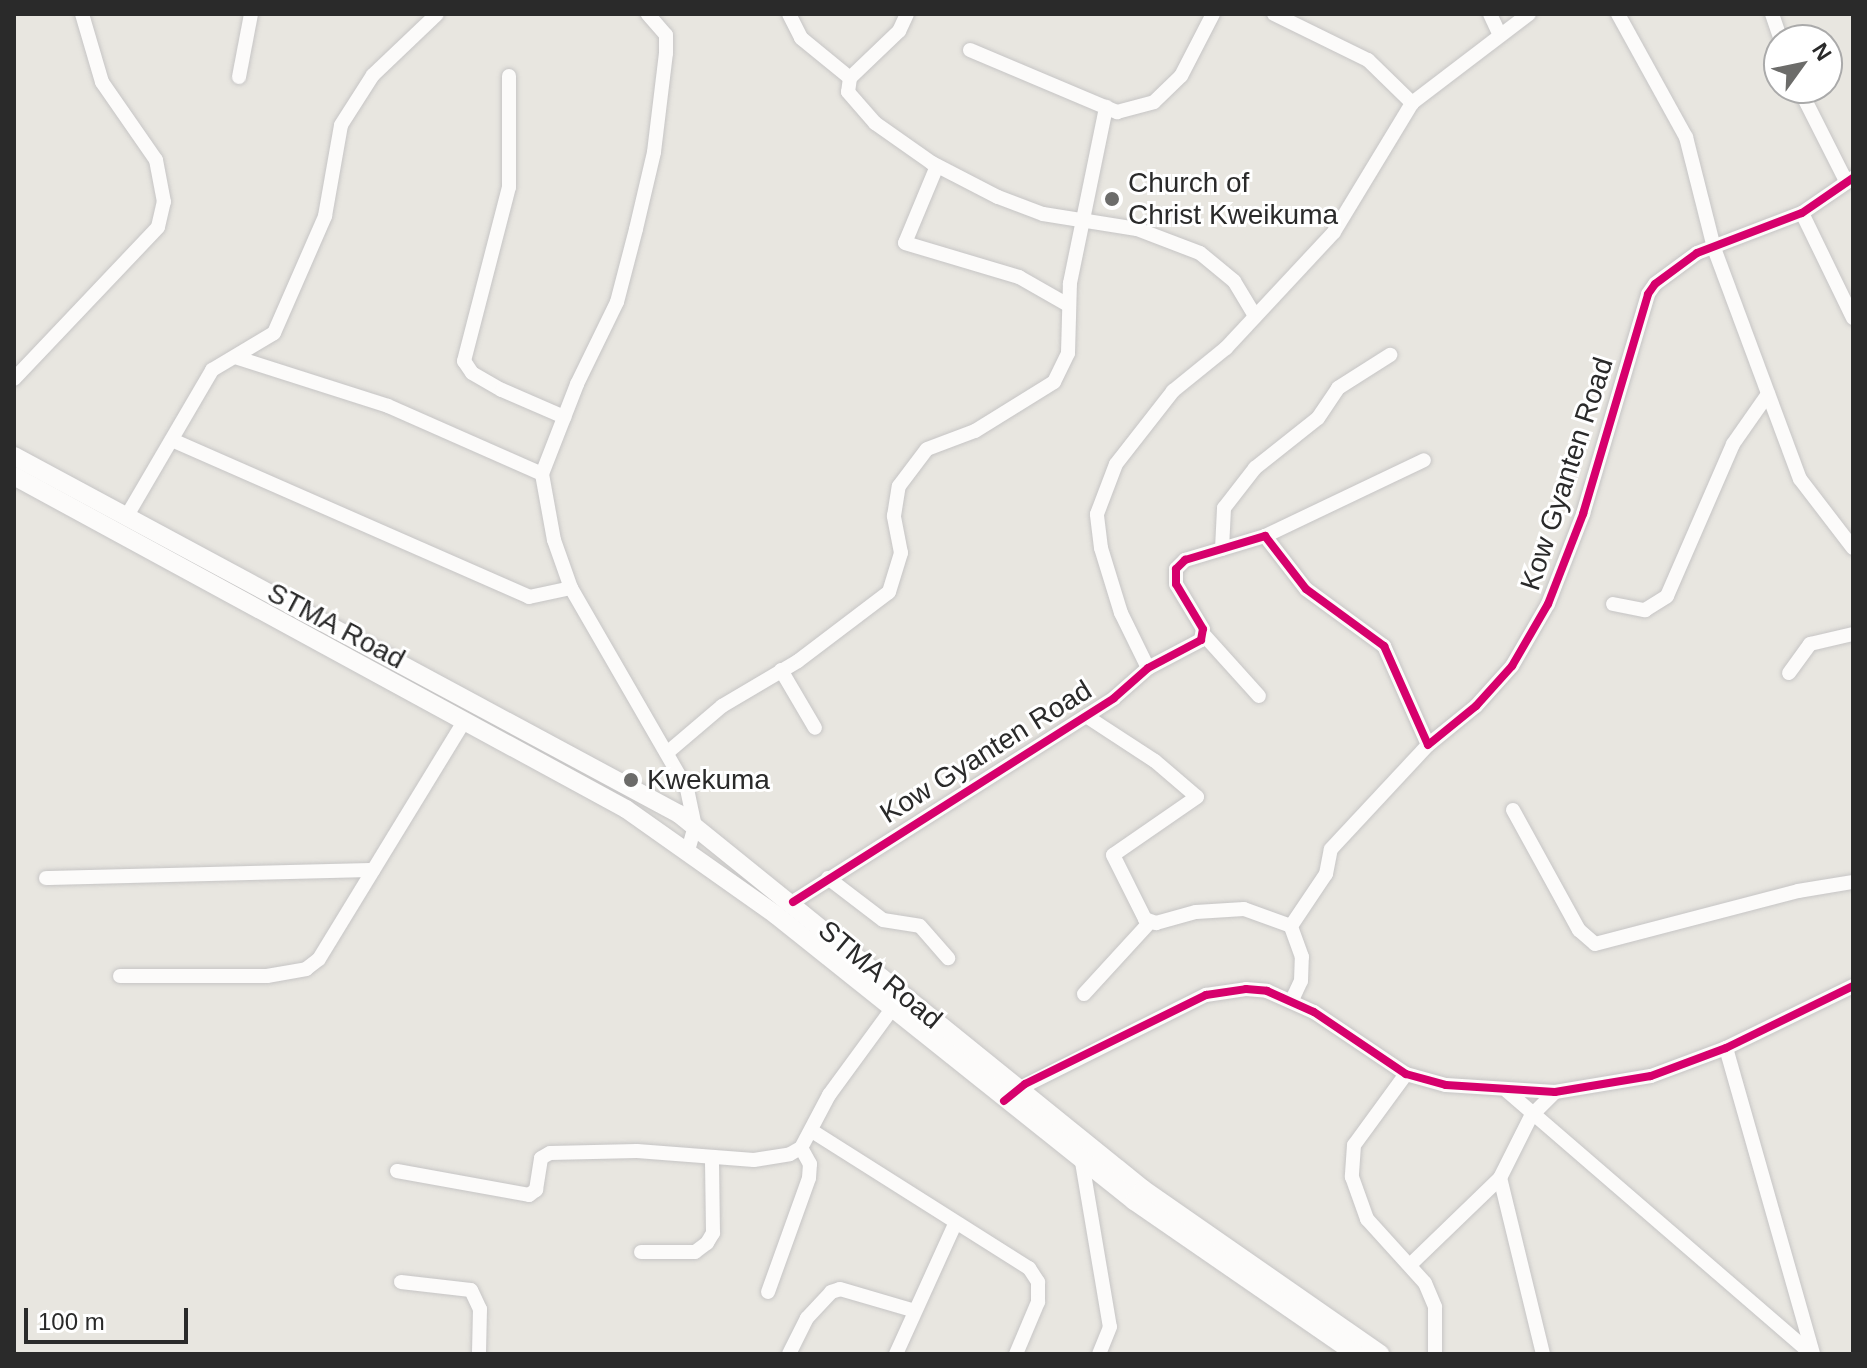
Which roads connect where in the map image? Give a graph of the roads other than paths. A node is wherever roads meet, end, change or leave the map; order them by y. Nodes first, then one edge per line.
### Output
1 (82, 14) edge
2 (251, 14) edge
3 (437, 14) edge
4 (648, 14) edge
5 (789, 14) edge
6 (907, 14) edge
7 (1213, 14) edge
8 (1274, 14) edge
9 (1490, 14) edge
10 (1529, 14) edge
11 (1618, 14) edge
12 (1499, 33) junction
13 (970, 50) dead end
14 (509, 76) dead end
15 (239, 77) dead end
16 (850, 78) junction
17 (1412, 103) junction
18 (1808, 104) edge
19 (1106, 107) junction
20 (937, 166) junction
21 (1850, 180) edge
22 (1802, 213) junction
23 (1081, 222) junction
24 (1714, 248) junction
25 (1068, 305) junction
26 (1254, 314) junction
27 (1853, 318) edge
28 (1390, 355) dead end
29 (238, 358) junction
30 (14, 379) edge
31 (1768, 394) junction
32 (564, 417) junction
33 (172, 440) junction
34 (14, 456) edge
35 (1424, 460) dead end
36 (542, 474) junction
37 (14, 476) edge
38 (128, 514) junction
39 (1265, 536) junction
40 (1853, 548) edge
41 (1222, 549) junction
42 (571, 588) junction
43 (1613, 604) dead end
44 (1853, 634) edge
45 (1204, 635) junction
46 (1148, 668) junction
47 (781, 670) junction
48 (1789, 673) dead end
49 (1259, 696) dead end
50 (1086, 716) junction
51 (465, 720) junction
52 (815, 728) dead end
53 (1428, 745) junction
54 (668, 752) junction
55 (1513, 810) dead end
56 (695, 826) junction
57 (688, 850) junction
58 (373, 870) junction
59 (46, 878) dead end
60 (828, 878) junction
61 (1853, 882) edge
62 (793, 902) junction
63 (1150, 922) junction
64 (1291, 926) junction
65 (948, 958) dead end
66 (120, 976) dead end
67 (1851, 992) edge
68 (1084, 994) dead end
69 (1292, 1000) junction
70 (892, 1009) junction
71 (1726, 1048) junction
72 (1406, 1074) junction
73 (1507, 1091) junction
74 (1555, 1092) junction
75 (1010, 1095) junction
76 (1531, 1116) junction
77 (812, 1131) junction
78 (801, 1148) junction
79 (712, 1157) junction
80 (1082, 1162) junction
81 (397, 1171) dead end
82 (1500, 1178) junction
83 (955, 1224) junction
84 (641, 1252) dead end
85 (1411, 1264) junction
86 (401, 1282) dead end
87 (768, 1292) dead end
88 (915, 1311) junction
89 (479, 1354) edge
90 (789, 1354) edge
91 (896, 1354) edge
92 (1016, 1354) edge
93 (1099, 1354) edge
94 (1356, 1354) edge
95 (1380, 1354) edge
96 (1435, 1354) edge
97 (1543, 1354) edge
98 (1813, 1354) edge

1 - 30 street
2 - 15 street
3 - 29 street
4 - 32 street
5 - 16 street
6 - 16 street
7 - 19 street
8 - 17 street
9 - 12 street
10 - 12 street
11 - 24 street
12 - 17 street
13 - 19 street
14 - 32 street
16 - 20 street
17 - 26 street
18 - 21 street
19 - 23 street
20 - 23 street
20 - 25 street
21 - 22 street, Kow Gyanten Road
22 - 24 street, Kow Gyanten Road
22 - 27 street
23 - 25 street
23 - 26 street
24 - 31 street
24 - 53 street, Kow Gyanten Road
25 - 47 street
26 - 46 street
28 - 41 street
29 - 33 street
29 - 36 street
31 - 40 street
31 - 43 street
32 - 36 street
33 - 38 street
33 - 42 street
34 - 38 main road, STMA Road
35 - 39 street
36 - 42 street
37 - 51 main road, STMA Road
38 - 56 main road, STMA Road
39 - 41 street
39 - 53 street
41 - 45 street
42 - 54 street
44 - 48 street
45 - 46 street, Kow Gyanten Road
45 - 49 street
46 - 50 street, Kow Gyanten Road
47 - 52 street
47 - 54 street
50 - 60 street, Kow Gyanten Road
50 - 63 street
51 - 57 main road, STMA Road
51 - 58 street
53 - 64 street, Kow Gyanten Road
54 - 56 street
55 - 61 street
56 - 57 street
56 - 62 main road, STMA Road
57 - 70 main road, STMA Road
58 - 59 street
58 - 66 street
60 - 62 street, Kow Gyanten Road
60 - 65 street
62 - 75 main road, STMA Road
63 - 64 street
63 - 68 street
64 - 69 street
67 - 71 street
69 - 72 street
69 - 75 street
70 - 75 main road, STMA Road
70 - 77 street
71 - 74 street
71 - 98 street
72 - 73 street
72 - 85 street
73 - 74 street
73 - 76 street
74 - 76 street
75 - 80 main road, STMA Road
75 - 95 main road, STMA Road
76 - 82 street
76 - 98 street
77 - 78 street
77 - 83 street
78 - 79 street
78 - 87 street
79 - 81 street
79 - 84 street
80 - 93 street
80 - 94 main road, STMA Road
82 - 85 street
82 - 97 street
83 - 88 street
83 - 92 street
85 - 96 street
86 - 89 street
88 - 90 street
88 - 91 street

